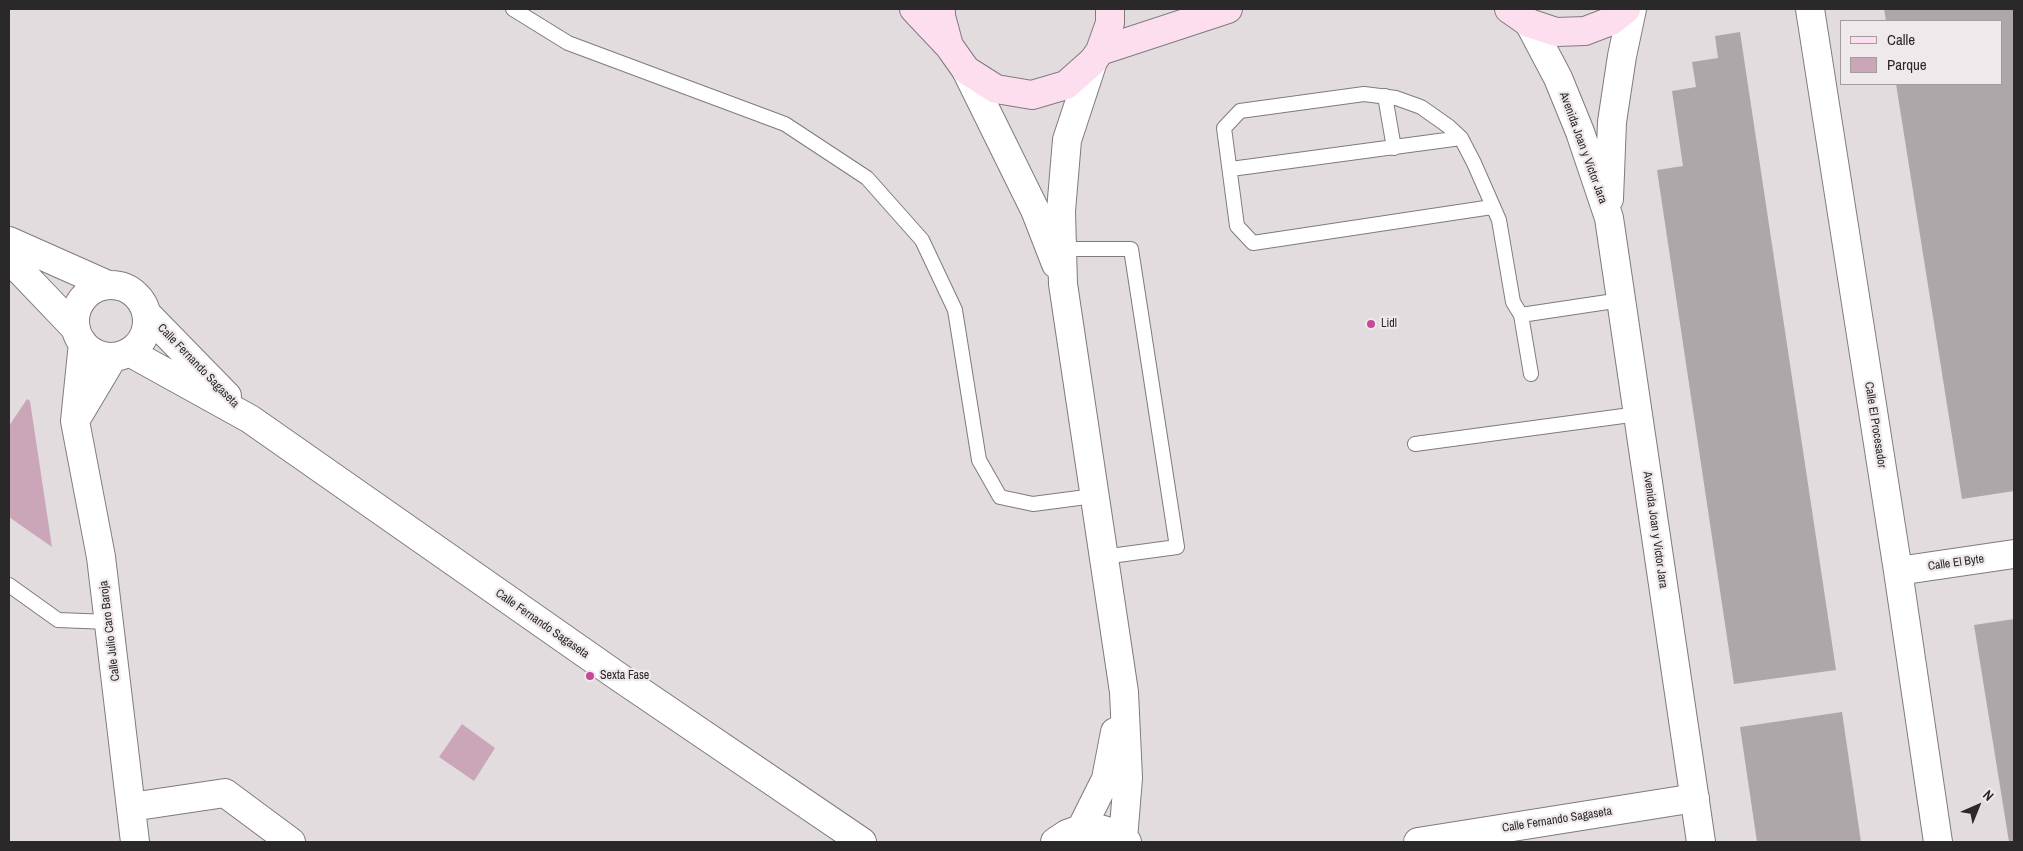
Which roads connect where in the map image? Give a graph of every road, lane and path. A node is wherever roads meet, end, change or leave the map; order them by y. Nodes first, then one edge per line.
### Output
1 (513, 9) edge
2 (914, 9) edge
3 (941, 9) edge
4 (1110, 9) edge
5 (1228, 9) edge
6 (1626, 9) edge
7 (1632, 9) edge
8 (1810, 9) edge
9 (1519, 16) edge
10 (948, 46) junction
11 (1097, 56) junction
12 (966, 70) junction
13 (1385, 96) junction
14 (1461, 138) junction
15 (1394, 148) junction
16 (1231, 169) junction
17 (1492, 207) junction
18 (1609, 218) junction
19 (9, 241) edge
20 (1062, 248) junction
21 (9, 259) edge
22 (1063, 284) junction
23 (108, 285) junction
24 (1621, 300) junction
25 (146, 313) junction
26 (1522, 316) junction
27 (79, 336) junction
28 (121, 354) junction
29 (1531, 374) dead end
30 (1638, 414) junction
31 (250, 419) junction
32 (75, 421) junction
33 (1416, 444) dead end
34 (1094, 496) junction
35 (2014, 554) edge
36 (1103, 557) junction
37 (1898, 571) junction
38 (9, 586) edge
39 (109, 622) junction
40 (1124, 692) junction
41 (1695, 798) junction
42 (131, 807) junction
43 (1081, 829) junction
44 (1125, 840) edge
45 (286, 841) edge
46 (135, 842) edge
47 (862, 842) edge
48 (1055, 842) edge
49 (1418, 842) edge
50 (1701, 842) edge
51 (1938, 842) edge

1 - 34 lane
2 - 10 street
3 - 10 street
4 - 11 street
5 - 11 street
6 - 9 street
7 - 18 street, Avenida Joan y Víctor Jara
8 - 37 street, Calle El Procesador
9 - 18 street, Avenida Joan y Víctor Jara
10 - 12 street
11 - 12 street
11 - 20 street
12 - 22 street
13 - 14 lane
13 - 15 lane
13 - 16 lane
14 - 15 lane
14 - 17 lane
15 - 16 lane
16 - 17 lane
17 - 26 lane
18 - 24 street, Avenida Joan y Victor Jara
19 - 23 street
20 - 22 street
20 - 36 lane
21 - 27 street
22 - 34 street
23 - 25 street
23 - 27 street
24 - 26 lane
24 - 30 street, Avenida Joan y Victor Jara
25 - 28 street
25 - 31 street, Calle Fernando Sagaseta
26 - 29 lane
27 - 28 street
27 - 32 street, Calle Julio Caro Baroja
28 - 31 street, Calle Fernando Sagaseta
28 - 32 street
30 - 33 lane
30 - 41 street, Avenida Joan y Victor Jara
31 - 47 street, Calle Fernando Sagaseta
32 - 39 street, Calle Julio Caro Baroja
34 - 36 street
35 - 37 street, Calle El Byte
36 - 40 street
37 - 51 street, Calle El Procesador
38 - 39 lane
39 - 42 street, Calle Julio Caro Baroja
40 - 43 street
40 - 44 street
41 - 49 street, Calle Fernando Sagaseta
41 - 50 street, Avenida Joan y Victor Jara
42 - 45 street
42 - 46 street, Calle Julio Caro Baroja
43 - 44 street
43 - 48 street

